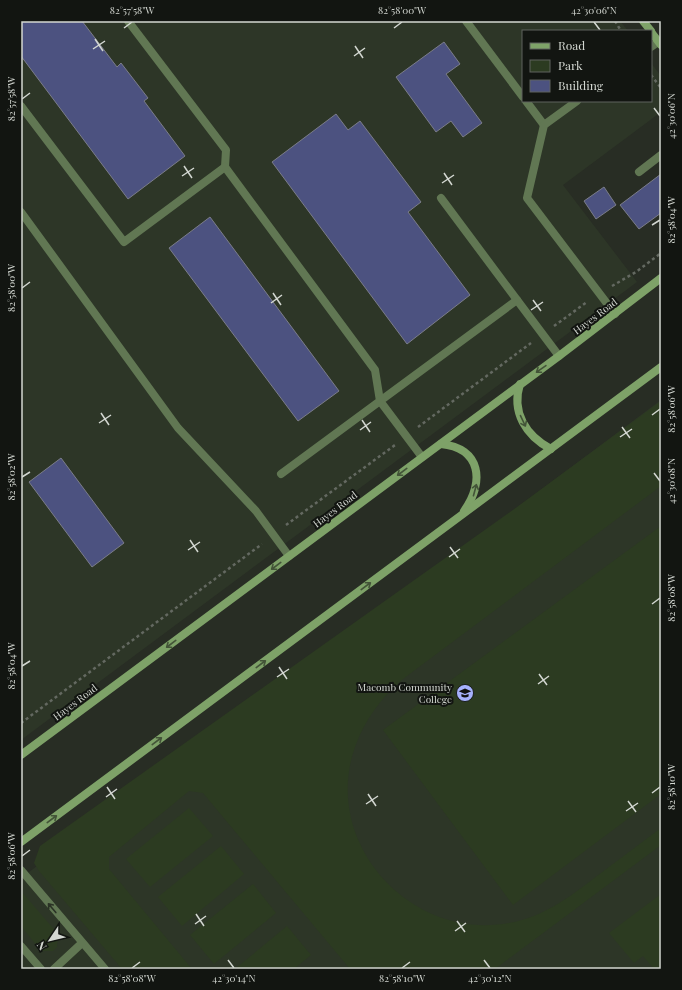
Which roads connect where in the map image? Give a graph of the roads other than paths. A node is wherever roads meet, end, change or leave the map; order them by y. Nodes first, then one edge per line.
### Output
1 (128, 21) edge
2 (466, 21) edge
3 (643, 21) edge
4 (650, 30) edge
5 (652, 32) edge
6 (660, 43) edge
7 (522, 96) edge
8 (527, 102) edge
9 (575, 102) edge
10 (21, 106) edge
11 (544, 125) junction
12 (661, 155) edge
13 (225, 167) junction
14 (638, 172) dead end
15 (441, 198) dead end
16 (21, 212) edge
17 (661, 278) edge
18 (517, 300) junction
19 (615, 314) junction
20 (559, 356) junction
21 (661, 367) edge
22 (520, 384) junction
23 (380, 400) junction
24 (441, 444) junction
25 (551, 449) junction
26 (422, 457) junction
27 (281, 474) dead end
28 (454, 521) junction
29 (289, 556) junction
30 (21, 755) edge
31 (21, 842) edge
32 (21, 870) edge
33 (82, 943) junction
34 (21, 946) edge
35 (41, 969) edge
36 (54, 969) edge
37 (105, 969) edge

1 - 13 lane
2 - 7 lane
3 - 4 street
5 - 6 street
8 - 11 lane
9 - 11 lane
10 - 13 lane
11 - 19 lane
12 - 14 lane
13 - 23 lane
15 - 18 lane
16 - 29 lane
17 - 19 street, Hayes Road
18 - 20 lane
18 - 23 lane
19 - 20 street, Hayes Road
20 -> 22 street, Hayes Road
21 - 25 street
22 - 24 street, Hayes Road
22 -> 25 street
23 - 26 lane
23 - 27 lane
24 - 26 street, Hayes Road
28 -> 24 street
25 - 28 street
26 -> 29 street, Hayes Road
31 -> 28 street
29 -> 30 street, Hayes Road
33 -> 32 lane
33 - 36 lane
33 - 37 lane
34 - 35 lane

